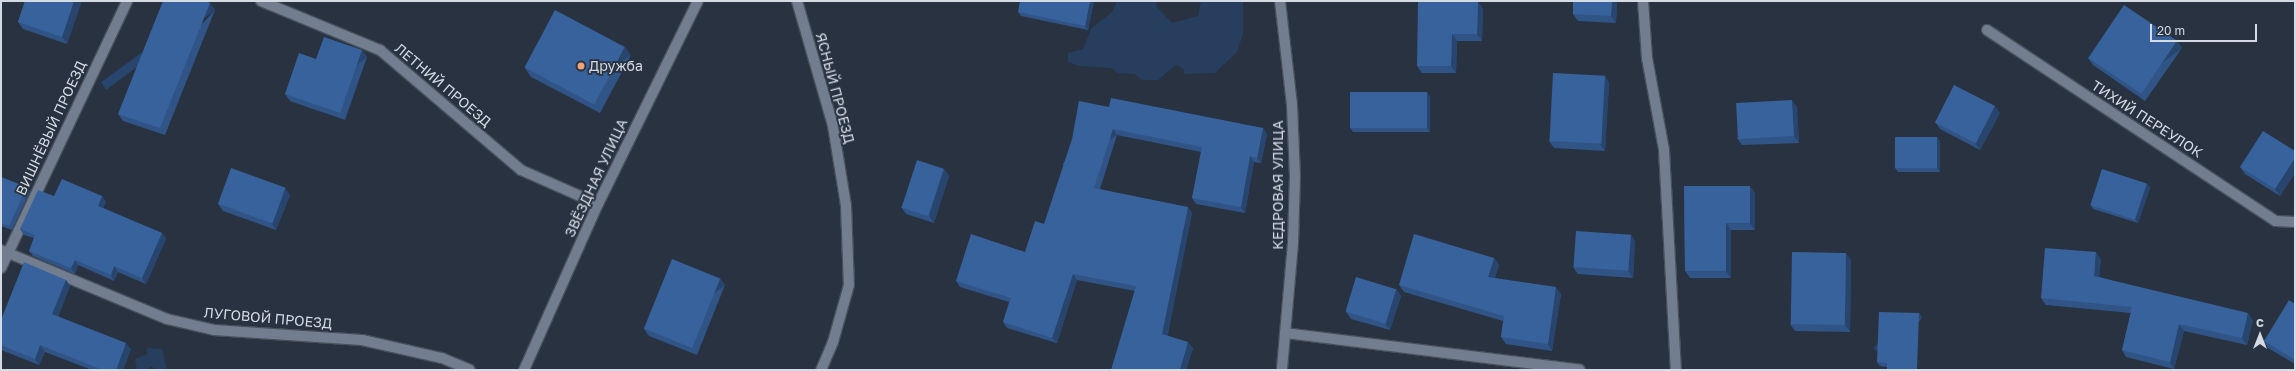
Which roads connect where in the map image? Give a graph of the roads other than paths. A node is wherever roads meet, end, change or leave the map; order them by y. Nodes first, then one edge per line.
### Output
1 (127, 1) edge
2 (262, 1) edge
3 (698, 1) edge
4 (797, 1) edge
5 (1280, 1) edge
6 (1644, 1) edge
7 (1987, 30) dead end
8 (598, 204) junction
9 (2295, 222) edge
10 (4, 251) edge
11 (1, 268) edge
12 (1285, 333) junction
13 (470, 370) edge
14 (524, 370) edge
15 (821, 370) edge
16 (1282, 370) edge
17 (1580, 370) edge
18 (1676, 370) edge

1 - 10 street, ВИШНЁВЫЙ ПРОЕЗД
2 - 8 street, ЛЕТНИЙ ПРОЕЗД
3 - 8 street, ЗВЁЗДНАЯ УЛИЦА
4 - 15 street, ЯСНЫЙ ПРОЕЗД
5 - 12 street, КЕДРОВАЯ УЛИЦА
6 - 18 street
7 - 9 street, ТИХИЙ ПЕРЕУЛОК
8 - 14 street, ЗВЁЗДНАЯ УЛИЦА
10 - 11 street, ВИШНЁВЫЙ ПРОЕЗД
10 - 13 street, ЛУГОВОЙ ПРОЕЗД
12 - 16 street, КЕДРОВАЯ УЛИЦА
12 - 17 street

